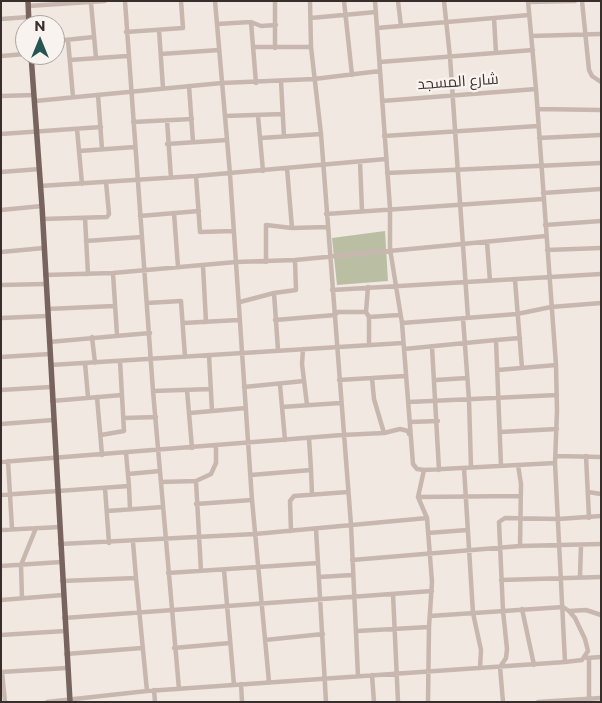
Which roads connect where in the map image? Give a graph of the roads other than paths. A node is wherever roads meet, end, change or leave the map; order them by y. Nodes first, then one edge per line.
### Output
1 (105, 1) edge
2 (125, 1) edge
3 (181, 1) edge
4 (214, 1) edge
5 (274, 1) edge
6 (310, 1) edge
7 (344, 1) edge
8 (375, 1) edge
9 (398, 1) edge
10 (444, 1) edge
11 (575, 1) edge
12 (582, 1) edge
13 (91, 2) junction
14 (528, 2) edge
15 (67, 3) edge
16 (28, 4) edge
17 (376, 12) junction
18 (529, 15) junction
19 (344, 16) junction
20 (15, 18) edge
21 (311, 18) junction
22 (494, 18) junction
23 (1, 19) edge
24 (252, 22) junction
25 (447, 22) junction
26 (217, 24) junction
27 (276, 25) junction
28 (401, 26) junction
29 (377, 28) junction
30 (159, 30) junction
31 (126, 32) junction
32 (601, 34) edge
33 (531, 36) junction
34 (584, 36) junction
35 (94, 37) junction
36 (65, 40) edge
37 (68, 40) junction
38 (253, 47) junction
39 (311, 47) junction
40 (275, 48) junction
41 (219, 50) junction
42 (533, 50) junction
43 (496, 53) junction
44 (161, 54) junction
45 (15, 55) edge
46 (1, 56) edge
47 (127, 56) junction
48 (450, 57) junction
49 (96, 58) junction
50 (70, 60) junction
51 (380, 62) junction
52 (32, 65) edge
53 (380, 71) junction
54 (352, 75) junction
55 (314, 79) junction
56 (281, 81) junction
57 (256, 82) junction
58 (601, 82) edge
59 (222, 83) junction
60 (189, 86) junction
61 (163, 88) junction
62 (536, 89) junction
63 (130, 91) junction
64 (98, 95) junction
65 (453, 95) junction
66 (1, 96) edge
67 (73, 97) junction
68 (35, 98) junction
69 (382, 101) junction
70 (538, 109) junction
71 (601, 110) edge
72 (282, 114) junction
73 (225, 116) junction
74 (258, 116) junction
75 (192, 119) junction
76 (167, 120) junction
77 (133, 122) junction
78 (538, 126) junction
79 (101, 127) junction
80 (77, 129) junction
81 (455, 132) junction
82 (37, 133) junction
83 (1, 134) edge
84 (320, 134) junction
85 (601, 135) edge
86 (384, 136) junction
87 (284, 137) junction
88 (261, 138) junction
89 (539, 138) junction
90 (227, 140) junction
91 (193, 142) junction
92 (168, 144) junction
93 (135, 147) junction
94 (102, 149) junction
95 (79, 151) junction
96 (386, 159) junction
97 (360, 162) junction
98 (601, 162) edge
99 (323, 165) junction
100 (540, 166) junction
101 (287, 168) junction
102 (458, 168) junction
103 (40, 169) junction
104 (263, 170) junction
105 (1, 172) edge
106 (230, 174) junction
107 (387, 174) junction
108 (196, 176) junction
109 (171, 178) junction
110 (138, 180) junction
111 (106, 182) junction
112 (82, 184) junction
113 (40, 186) junction
114 (601, 189) edge
115 (543, 193) junction
116 (543, 199) junction
117 (42, 206) junction
118 (460, 206) junction
119 (390, 208) junction
120 (1, 210) edge
121 (199, 211) junction
122 (362, 211) junction
123 (174, 213) junction
124 (326, 214) junction
125 (140, 216) junction
126 (85, 218) junction
127 (43, 220) junction
128 (601, 221) edge
129 (545, 225) junction
130 (327, 226) junction
131 (292, 228) junction
132 (233, 230) junction
133 (546, 236) junction
134 (142, 237) junction
135 (86, 241) junction
136 (487, 242) junction
137 (463, 244) junction
138 (44, 248) junction
139 (601, 248) edge
140 (390, 249) junction
141 (547, 250) junction
142 (1, 252) edge
143 (329, 257) junction
144 (295, 260) junction
145 (236, 262) junction
146 (266, 262) junction
147 (203, 266) junction
148 (178, 267) junction
149 (145, 270) junction
150 (113, 273) junction
151 (88, 274) junction
152 (601, 274) edge
153 (45, 275) junction
154 (549, 277) junction
155 (515, 280) junction
156 (490, 281) junction
157 (466, 282) junction
158 (46, 284) junction
159 (1, 285) edge
160 (394, 285) junction
161 (368, 287) junction
162 (332, 290) junction
163 (274, 293) junction
164 (240, 302) junction
165 (147, 303) junction
166 (601, 303) edge
167 (114, 306) junction
168 (551, 307) junction
169 (47, 312) junction
170 (366, 312) junction
171 (517, 314) junction
172 (335, 315) junction
173 (399, 315) junction
174 (369, 317) junction
175 (1, 318) edge
176 (465, 318) junction
177 (239, 320) junction
178 (275, 320) junction
179 (206, 322) junction
180 (183, 323) junction
181 (402, 323) junction
182 (150, 333) junction
183 (117, 336) junction
184 (92, 338) junction
185 (520, 338) junction
186 (496, 340) junction
187 (49, 342) junction
188 (369, 345) junction
189 (463, 345) junction
190 (403, 346) junction
191 (432, 347) junction
192 (337, 348) junction
193 (303, 349) junction
194 (278, 350) junction
195 (242, 353) junction
196 (50, 354) junction
197 (210, 355) junction
198 (1, 357) edge
199 (184, 357) junction
200 (151, 359) junction
201 (120, 361) junction
202 (85, 363) junction
203 (95, 363) junction
204 (51, 365) junction
205 (556, 365) junction
206 (522, 368) junction
207 (498, 370) junction
208 (405, 376) junction
209 (372, 378) junction
210 (467, 378) junction
211 (338, 380) junction
212 (436, 380) junction
213 (304, 381) junction
214 (280, 385) junction
215 (51, 387) junction
216 (244, 387) junction
217 (211, 389) junction
218 (1, 390) edge
219 (187, 390) junction
220 (153, 391) junction
221 (122, 395) junction
222 (557, 395) junction
223 (97, 397) junction
224 (88, 398) junction
225 (498, 399) junction
226 (469, 400) junction
227 (52, 401) junction
228 (437, 401) junction
229 (409, 402) junction
230 (340, 403) junction
231 (307, 405) junction
232 (282, 407) junction
233 (246, 408) junction
234 (212, 411) junction
235 (190, 413) junction
236 (156, 417) junction
237 (124, 418) junction
238 (54, 420) junction
239 (438, 421) junction
240 (410, 422) junction
241 (1, 424) edge
242 (557, 429) junction
243 (500, 432) junction
244 (101, 434) junction
245 (384, 434) junction
246 (342, 435) junction
247 (309, 438) junction
248 (410, 438) junction
249 (285, 440) junction
250 (249, 442) junction
251 (216, 445) junction
252 (192, 448) junction
253 (159, 451) junction
254 (126, 453) junction
255 (102, 455) junction
256 (556, 456) junction
257 (586, 456) junction
258 (601, 457) edge
259 (56, 458) junction
260 (8, 461) junction
261 (1, 462) edge
262 (555, 463) junction
263 (518, 465) junction
264 (500, 466) junction
265 (471, 467) junction
266 (464, 468) junction
267 (311, 470) junction
268 (424, 470) junction
269 (440, 470) junction
270 (160, 471) junction
271 (128, 474) junction
272 (251, 475) junction
273 (196, 480) junction
274 (162, 482) junction
275 (129, 486) junction
276 (105, 488) junction
277 (58, 490) junction
278 (348, 492) junction
279 (588, 492) junction
280 (1, 494) edge
281 (9, 494) junction
282 (312, 494) junction
283 (601, 494) edge
284 (466, 496) junction
285 (520, 496) junction
286 (418, 498) junction
287 (252, 500) junction
288 (196, 504) junction
289 (163, 507) junction
290 (130, 509) junction
291 (106, 511) junction
292 (601, 516) edge
293 (427, 518) junction
294 (589, 518) junction
295 (520, 519) junction
296 (558, 520) junction
297 (351, 525) junction
298 (60, 527) junction
299 (36, 528) junction
300 (316, 528) junction
301 (12, 529) junction
302 (1, 530) edge
303 (467, 530) junction
304 (291, 531) junction
305 (428, 532) junction
306 (255, 534) junction
307 (198, 538) junction
308 (166, 540) junction
309 (109, 542) junction
310 (133, 542) junction
311 (60, 544) junction
312 (559, 544) junction
313 (601, 544) edge
314 (581, 545) junction
315 (520, 546) junction
316 (499, 547) junction
317 (468, 549) junction
318 (430, 553) junction
319 (352, 560) junction
320 (61, 562) junction
321 (318, 563) junction
322 (20, 565) junction
323 (1, 566) edge
324 (258, 567) junction
325 (224, 570) junction
326 (201, 571) junction
327 (168, 573) junction
328 (353, 575) junction
329 (580, 576) junction
330 (601, 576) edge
331 (319, 577) junction
332 (136, 578) junction
333 (561, 578) junction
334 (501, 580) junction
335 (62, 581) junction
336 (432, 591) junction
337 (393, 594) junction
338 (63, 596) junction
339 (355, 597) junction
340 (22, 598) junction
341 (1, 600) edge
342 (320, 600) junction
343 (262, 604) junction
344 (228, 606) junction
345 (563, 607) junction
346 (522, 609) junction
347 (171, 611) junction
348 (503, 611) junction
349 (569, 611) junction
350 (473, 613) junction
351 (138, 614) junction
352 (601, 614) edge
353 (430, 616) junction
354 (64, 618) junction
355 (429, 627) junction
356 (396, 629) junction
357 (65, 631) junction
358 (357, 631) junction
359 (323, 634) junction
360 (1, 635) edge
361 (265, 640) junction
362 (230, 643) junction
363 (142, 648) junction
364 (174, 648) junction
365 (66, 654) junction
366 (601, 657) edge
367 (587, 658) junction
368 (565, 662) junction
369 (534, 664) junction
370 (500, 667) junction
371 (67, 668) junction
372 (480, 668) junction
373 (2, 672) edge
374 (429, 672) junction
375 (398, 674) junction
376 (358, 676) junction
377 (372, 676) junction
378 (326, 679) junction
379 (269, 682) junction
380 (241, 684) junction
381 (234, 685) junction
382 (178, 689) junction
383 (154, 690) junction
384 (147, 691) junction
385 (601, 698) edge
386 (589, 700) edge
387 (70, 701) edge
388 (5, 702) edge
389 (47, 702) edge
390 (155, 702) edge
391 (242, 702) edge
392 (326, 702) edge
393 (374, 702) edge
394 (398, 702) edge
395 (428, 702) edge
396 (503, 702) edge
397 (538, 702) edge

1 - 13 street
2 - 31 street
3 - 30 street
4 - 26 street
5 - 27 street
6 - 21 street
7 - 19 street
8 - 17 street
9 - 28 street
10 - 25 street
11 - 14 street
12 - 34 street
13 - 15 street
13 - 35 street
14 - 18 street
15 - 16 street
17 - 19 street
17 - 29 street
18 - 22 street
18 - 33 street
19 - 21 street
19 - 54 street
20 - 23 street
21 - 39 street
22 - 25 street
22 - 43 street
24 - 26 street
24 - 27 street
24 - 38 street
25 - 28 street
25 - 48 street
26 - 41 street
27 - 40 street
28 - 29 street
29 - 51 street
30 - 31 street
30 - 44 street
31 - 47 street
32 - 34 street
33 - 34 street
33 - 42 street
34 - 58 street
35 - 37 street
35 - 49 street
36 - 37 street
37 - 50 street
38 - 40 street
38 - 57 street
39 - 40 street
39 - 55 street
41 - 44 street
41 - 59 street
42 - 43 street
42 - 62 street
43 - 48 street
44 - 61 street
45 - 46 street
47 - 49 street
47 - 63 street
48 - 51 street
48 - 65 street
49 - 50 street
50 - 67 street
51 - 53 street
52 - 68 main road
53 - 54 street
53 - 69 street
54 - 55 street
55 - 56 street
55 - 84 street
56 - 57 street
56 - 72 street
57 - 59 street
59 - 60 street
59 - 73 street
60 - 61 street
60 - 75 street
61 - 63 street
62 - 65 street, شارع المسجد
62 - 70 street
63 - 64 street
63 - 77 street
64 - 67 street
64 - 79 street
65 - 69 street, شارع المسجد
65 - 81 street
66 - 68 street
67 - 68 street
68 - 82 main road
69 - 86 street
70 - 71 street
70 - 78 street
72 - 74 street
72 - 87 street
73 - 74 street
73 - 90 street
74 - 88 street
75 - 76 street
75 - 91 street
76 - 77 street
76 - 92 street
77 - 93 street
78 - 81 street
78 - 89 street
79 - 80 street
79 - 94 street
80 - 82 street
80 - 95 street
81 - 86 street
81 - 102 street
82 - 83 street
82 - 103 main road
84 - 87 street
84 - 99 street
85 - 89 street
86 - 96 street
87 - 88 street
88 - 104 street
89 - 100 street
90 - 91 street
90 - 106 street
91 - 92 street
92 - 109 street
93 - 94 street
93 - 110 street
94 - 95 street
95 - 112 street
96 - 97 street
96 - 107 street
97 - 99 street
97 - 122 street
98 - 100 street
99 - 101 street
99 - 124 street
100 - 102 street
100 - 115 street
101 - 104 street
101 - 131 street
102 - 107 street
102 - 118 street
103 - 105 street
103 - 113 main road
104 - 106 street
106 - 108 street
106 - 132 street
107 - 119 street
108 - 109 street
108 - 121 street
109 - 110 street
110 - 111 street
110 - 125 street
111 - 112 street
111 - 126 street
112 - 113 street
113 - 117 main road
114 - 115 street
115 - 116 street
116 - 118 street
116 - 129 street
117 - 120 street
117 - 127 main road
118 - 119 street
118 - 137 street
119 - 122 street
119 - 140 street
121 - 123 street
121 - 132 street
122 - 124 street
123 - 125 street
123 - 148 street
124 - 130 street
125 - 134 street
126 - 127 street
126 - 135 street
127 - 138 main road
128 - 129 street
129 - 133 street
130 - 131 street
130 - 143 street
131 - 146 street
132 - 145 street
133 - 136 street
133 - 141 street
134 - 135 street
134 - 149 street
135 - 151 street
136 - 137 street
136 - 156 street
137 - 140 street
137 - 157 street
138 - 142 street
138 - 153 main road
139 - 141 street
140 - 143 street
140 - 160 street
141 - 154 street
143 - 144 street
143 - 162 street
144 - 146 street
144 - 163 street
145 - 146 street
145 - 147 street
145 - 164 street
147 - 148 street
147 - 179 street
148 - 149 street
149 - 150 street
149 - 165 street
150 - 151 street
150 - 167 street
151 - 153 street
152 - 154 street
153 - 158 main road
154 - 155 street
154 - 168 street
155 - 156 street
155 - 171 street
156 - 157 street
157 - 160 street
157 - 176 street
158 - 159 street
158 - 169 main road
160 - 161 street
160 - 173 street
161 - 162 street
161 - 170 street
162 - 172 street
163 - 164 street
163 - 178 street
164 - 177 street
165 - 180 street
165 - 182 street
166 - 168 street
167 - 169 street
167 - 183 street
168 - 171 street
168 - 205 street
169 - 175 street
169 - 187 main road
170 - 172 street
170 - 174 street
171 - 176 street
171 - 185 street
172 - 178 street
172 - 192 street
173 - 174 street
173 - 181 street
174 - 188 street
176 - 181 street
176 - 189 street
177 - 179 street
177 - 195 street
178 - 194 street
179 - 180 street
180 - 199 street
181 - 190 street
182 - 183 street
182 - 200 street
183 - 184 street
184 - 187 street
184 - 203 street
185 - 186 street
185 - 206 street
186 - 189 street
186 - 207 street
187 - 196 main road
188 - 190 street
188 - 192 street
189 - 191 street
189 - 210 street
190 - 191 street
190 - 208 street
191 - 212 street
192 - 193 street
192 - 211 street
193 - 194 street
193 - 213 street
194 - 195 street
195 - 197 street
195 - 216 street
196 - 198 street
196 - 204 main road
197 - 199 street
197 - 217 street
199 - 200 street
200 - 201 street
200 - 220 street
201 - 203 street
201 - 221 street
202 - 203 street
202 - 204 street
202 - 224 street
204 - 215 main road
205 - 206 street
205 - 222 street
206 - 207 street
207 - 225 street
208 - 209 street
208 - 229 street
209 - 211 street
209 - 245 street
210 - 212 street
210 - 226 street
211 - 230 street
212 - 228 street
213 - 214 street
213 - 231 street
214 - 216 street
214 - 232 street
215 - 218 street
215 - 227 main road
216 - 233 street
217 - 219 street
217 - 234 street
219 - 220 street
219 - 235 street
220 - 236 street
221 - 223 street
221 - 237 street
222 - 225 street
222 - 242 street
223 - 224 street
223 - 244 street
224 - 227 street
225 - 226 street
225 - 243 street
226 - 228 street
226 - 265 street
227 - 238 main road
228 - 229 street
228 - 239 street
229 - 240 street
230 - 231 street
230 - 246 street
231 - 232 street
232 - 249 street
233 - 234 street
233 - 250 street
234 - 235 street
235 - 252 street
236 - 237 street
236 - 253 street
237 - 244 street
238 - 241 street
238 - 259 main road
239 - 240 street
239 - 269 street
240 - 248 street
242 - 243 street
242 - 256 street
243 - 264 street
244 - 255 street
245 - 246 street
245 - 248 street
246 - 247 street
246 - 278 street
247 - 249 street
247 - 267 street
248 - 268 street
249 - 250 street
250 - 251 street
250 - 272 street
251 - 252 street
251 - 273 street
252 - 253 street
253 - 254 street
253 - 270 street
254 - 255 street
254 - 271 street
255 - 259 street
256 - 257 street
256 - 262 street
257 - 258 street
257 - 279 street
259 - 260 street
259 - 277 main road
260 - 261 street
260 - 281 street
262 - 263 street
262 - 296 street
263 - 264 street
263 - 285 street
264 - 265 street
265 - 266 street
266 - 269 street
266 - 284 street
267 - 272 street
267 - 282 street
268 - 269 street
268 - 286 street
270 - 271 street
270 - 274 street
271 - 275 street
272 - 287 street
273 - 274 street
273 - 288 street
274 - 289 street
275 - 276 street
275 - 290 street
276 - 277 street
276 - 291 street
277 - 281 street
277 - 298 main road
278 - 282 street
278 - 297 street
279 - 283 street
279 - 294 street
280 - 281 street
281 - 301 street
282 - 304 street
284 - 285 street
284 - 286 street
284 - 303 street
285 - 295 street
286 - 293 street
287 - 288 street
287 - 306 street
288 - 307 street
289 - 290 street
289 - 308 street
290 - 291 street
291 - 309 street
292 - 294 street
293 - 297 street
293 - 305 street
294 - 296 street
295 - 296 street
295 - 315 street
295 - 316 street
296 - 312 street
297 - 300 street
297 - 319 street
298 - 299 street
298 - 311 main road
299 - 301 street
299 - 322 street
300 - 304 street
300 - 321 street
301 - 302 street
303 - 305 street
303 - 317 street
304 - 306 street
305 - 318 street
306 - 307 street
306 - 324 street
307 - 308 street
307 - 326 street
308 - 310 street
308 - 327 street
309 - 310 street
309 - 311 street
310 - 332 street
311 - 320 main road
312 - 314 street
312 - 315 street
312 - 333 street
313 - 314 street
314 - 329 street
315 - 316 street
316 - 317 street
316 - 334 street
317 - 318 street
317 - 350 street
318 - 319 street
318 - 336 street
319 - 328 street
320 - 322 street
320 - 335 main road
321 - 324 street
321 - 331 street
322 - 323 street
322 - 340 street
324 - 325 street
324 - 343 street
325 - 326 street
325 - 344 street
326 - 327 street
327 - 347 street
328 - 331 street
328 - 339 street
329 - 330 street
329 - 333 street
331 - 342 street
332 - 335 street
332 - 351 street
333 - 334 street
333 - 345 street
334 - 348 street
335 - 338 main road
336 - 337 street
336 - 353 street
337 - 339 street
337 - 356 street
338 - 340 street
338 - 354 main road
339 - 342 street
339 - 358 street
340 - 341 street
342 - 343 street
342 - 359 street
343 - 344 street
343 - 361 street
344 - 347 street
344 - 362 street
345 - 346 street
345 - 349 street
345 - 368 street
346 - 348 street
346 - 369 street
347 - 351 street
347 - 364 street
348 - 350 street
348 - 370 street
349 - 352 street
349 - 367 street
350 - 353 street
350 - 372 street
351 - 354 street
351 - 363 street
353 - 355 street
354 - 357 main road
355 - 356 street
355 - 374 street
356 - 358 street
356 - 375 street
357 - 360 street
357 - 365 main road
358 - 376 street
359 - 361 street
359 - 378 street
361 - 379 street
362 - 364 street
362 - 381 street
363 - 365 street
363 - 384 street
364 - 382 street
365 - 371 main road
366 - 367 street
367 - 368 street
367 - 386 street
368 - 369 street
369 - 370 street
370 - 372 street
370 - 396 street
371 - 373 street
371 - 387 main road
372 - 374 street
373 - 388 street
374 - 375 street
374 - 395 street
375 - 377 street
375 - 394 street
376 - 377 street
376 - 378 street
377 - 393 street
378 - 379 street
378 - 392 street
379 - 380 street
380 - 381 street
380 - 391 street
381 - 382 street
382 - 383 street
383 - 384 street
383 - 390 street
384 - 387 street
385 - 386 street
386 - 397 street
387 - 389 street

